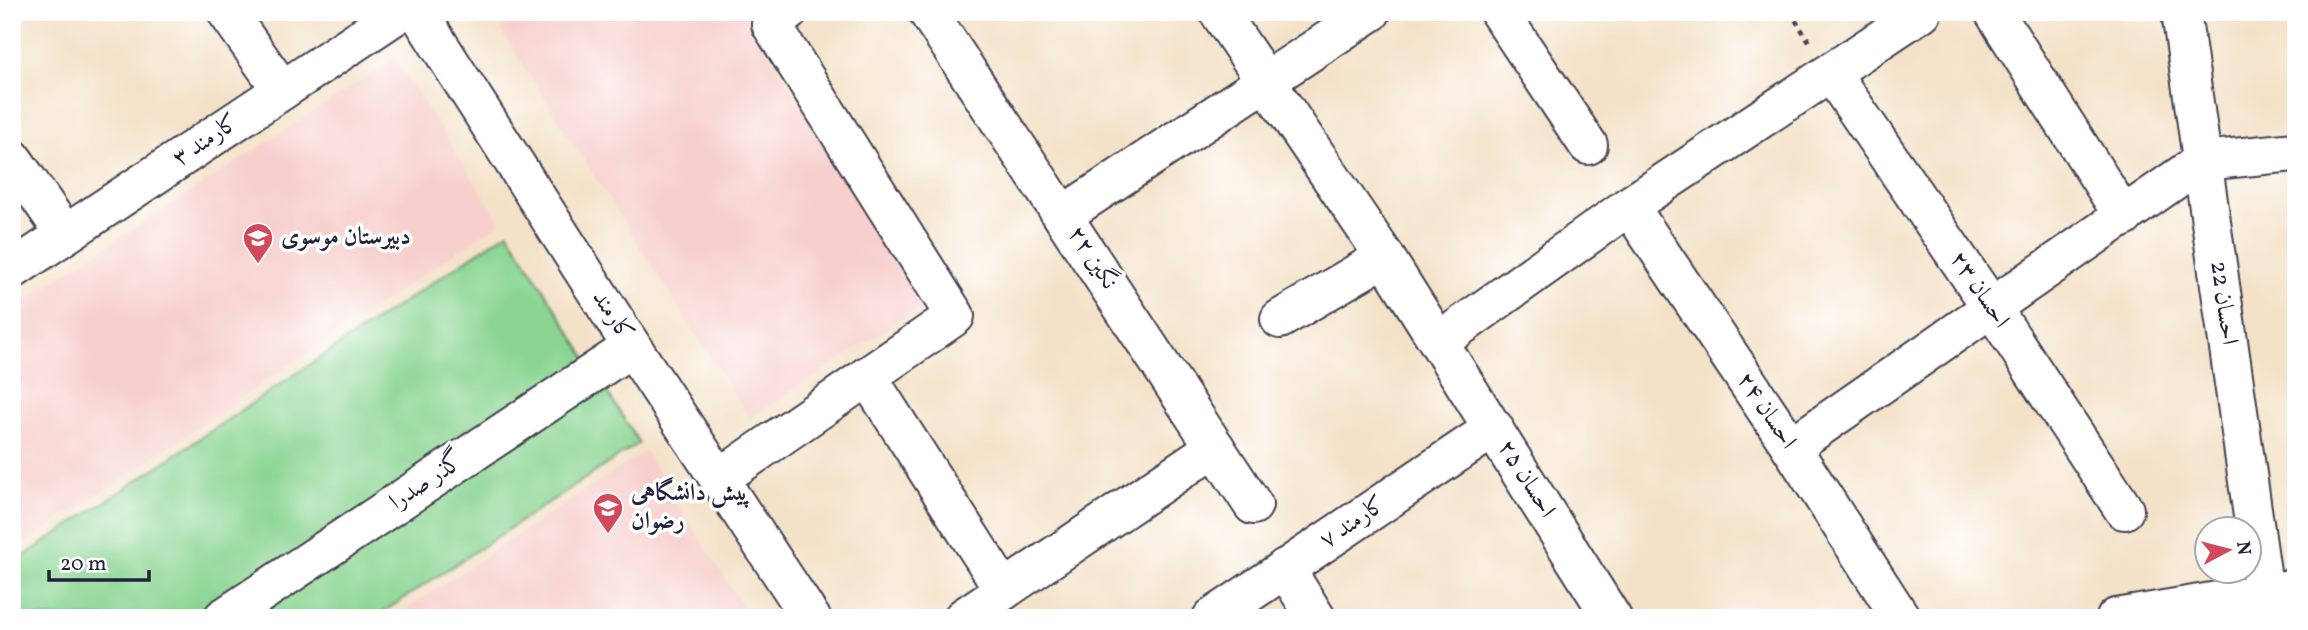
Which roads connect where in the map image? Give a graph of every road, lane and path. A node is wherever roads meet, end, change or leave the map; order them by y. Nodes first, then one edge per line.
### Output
1 (227, 12) edge
2 (400, 12) edge
3 (418, 12) edge
4 (788, 12) edge
5 (928, 12) edge
6 (1219, 12) edge
7 (1371, 12) edge
8 (1499, 12) edge
9 (1922, 12) edge
10 (1994, 12) edge
11 (2181, 12) edge
12 (1830, 73) junction
13 (1268, 82) junction
14 (282, 90) junction
15 (1588, 145) dead end
16 (2296, 152) edge
17 (12, 158) edge
18 (2202, 161) junction
19 (1629, 206) junction
20 (1063, 215) junction
21 (2124, 217) junction
22 (65, 234) junction
23 (1385, 257) junction
24 (12, 270) edge
25 (1992, 308) junction
26 (1280, 319) dead end
27 (1440, 341) junction
28 (632, 347) junction
29 (867, 376) junction
30 (1494, 428) junction
31 (1215, 447) junction
32 (1791, 447) junction
33 (720, 478) junction
34 (1253, 505) dead end
35 (2124, 510) dead end
36 (1285, 568) junction
37 (1004, 590) junction
38 (2280, 590) edge
39 (223, 618) edge
40 (811, 618) edge
41 (963, 618) edge
42 (1212, 618) edge
43 (1316, 618) edge
44 (1612, 618) edge
45 (1901, 618) edge
46 (2116, 618) edge

1 - 14 street
2 - 14 street, کارمند ۳
3 - 28 street, کارمند
4 - 29 street
5 - 20 street, نگین ۲۲
6 - 13 street, احسان ۲۵
7 - 13 street
8 - 15 street
9 - 12 street
10 - 21 street
11 - 18 street, احسان 22
12 - 19 street
12 - 25 street, احسان ۲۳
13 - 20 street
13 - 23 street, احسان ۲۵
14 - 22 street, کارمند ۳
16 - 18 street
17 - 22 street
18 - 21 street
18 - 38 street, احسان 22
19 - 27 street
19 - 32 street, احسان ۲۴
20 - 31 street, نگین ۲۲
21 - 25 street
22 - 24 street, کارمند ۳
23 - 26 street
23 - 27 street, احسان ۲۵
25 - 32 street
25 - 35 street, احسان ۲۳
27 - 30 street, احسان ۲۵
28 - 33 street, کارمند
28 - 39 street, گذر صدرا
29 - 33 street
29 - 37 street
30 - 36 street, کارمند ۷
30 - 44 street, احسان ۲۵
31 - 34 street, نگین ۲۲
31 - 37 street
32 - 45 street, احسان ۲۴
33 - 40 street, کارمند
36 - 42 street, کارمند ۷
36 - 43 street
37 - 41 street
38 - 46 street

